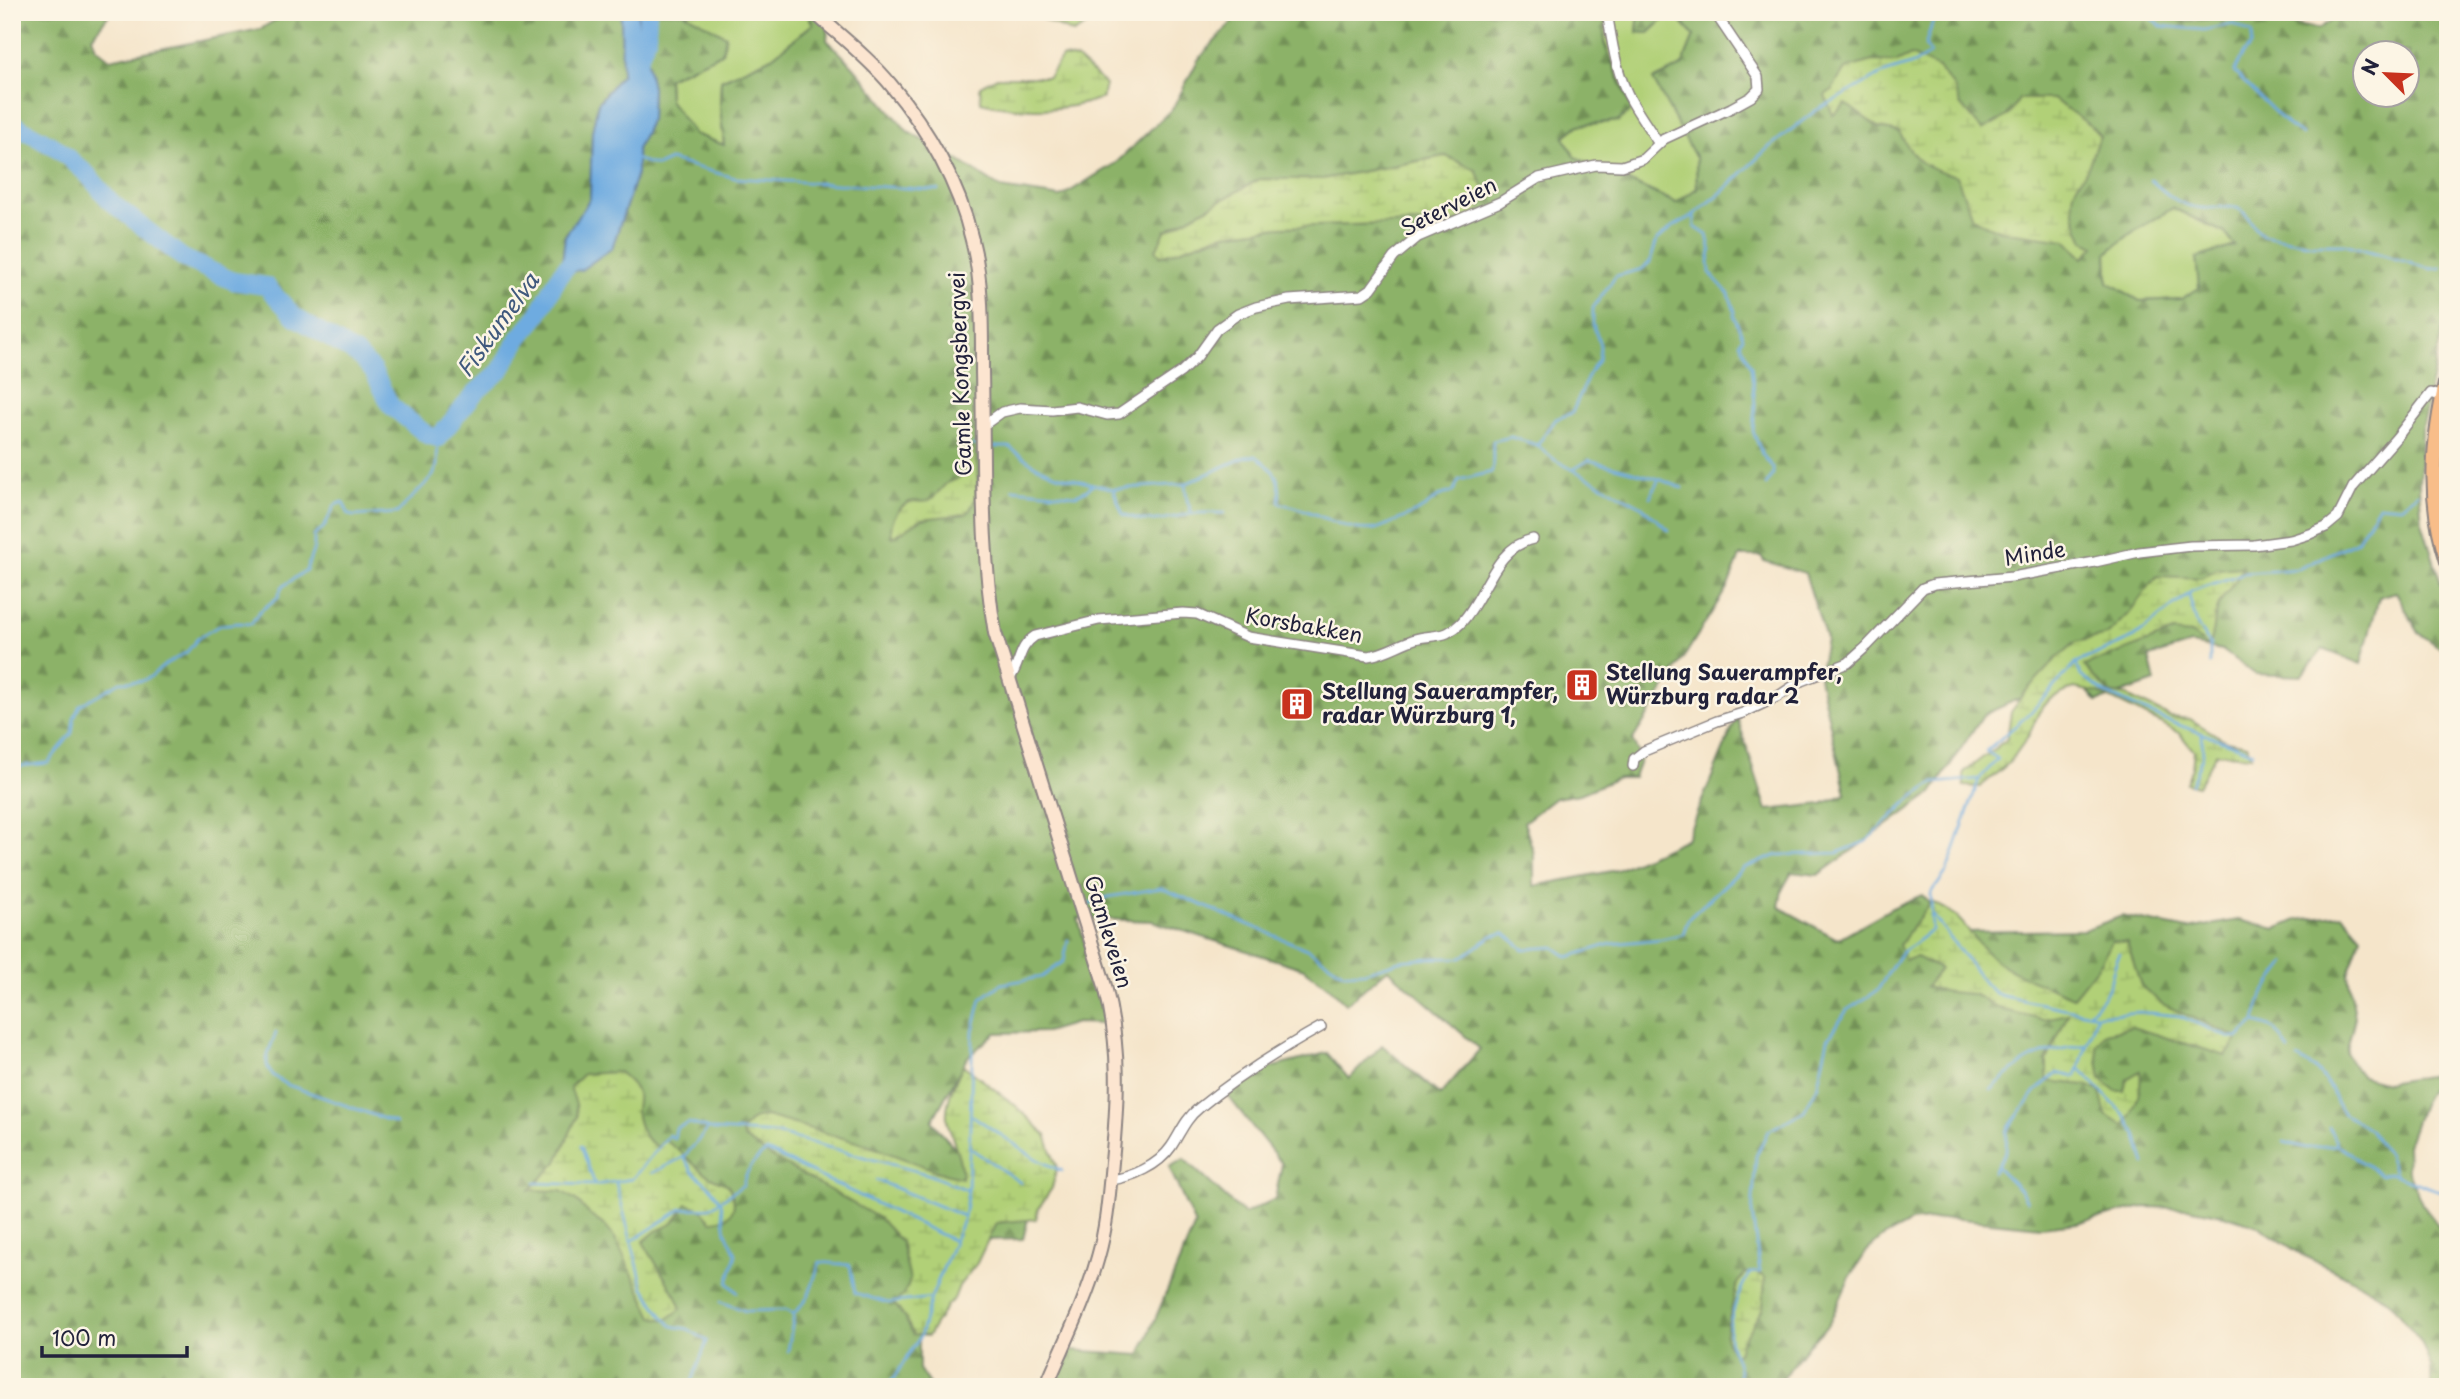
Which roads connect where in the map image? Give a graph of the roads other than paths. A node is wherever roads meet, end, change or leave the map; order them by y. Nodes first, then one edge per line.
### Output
1 (814, 12) edge
2 (1606, 12) edge
3 (1719, 19) dead end
4 (1659, 144) junction
5 (2448, 375) edge
6 (2437, 395) junction
7 (984, 425) junction
8 (1533, 540) dead end
9 (2448, 561) edge
10 (1010, 678) junction
11 (1017, 702) joint
12 (1633, 766) dead end
13 (1321, 1027) dead end
14 (1111, 1180) junction
15 (1046, 1387) edge

1 - 7 main road, Gamle Kongsbergvei
2 - 4 street
3 - 4 street, Seterveien
4 - 7 street, Seterveien
5 - 6 main road
6 - 9 main road
6 - 12 street, Minde
7 - 10 main road, Gamle Kongsbergvei
8 - 10 street, Korsbakken
10 - 11 main road, Gamle Kongsbergvei
11 - 14 main road, Gamleveien
13 - 14 street
14 - 15 main road, Gamleveien

